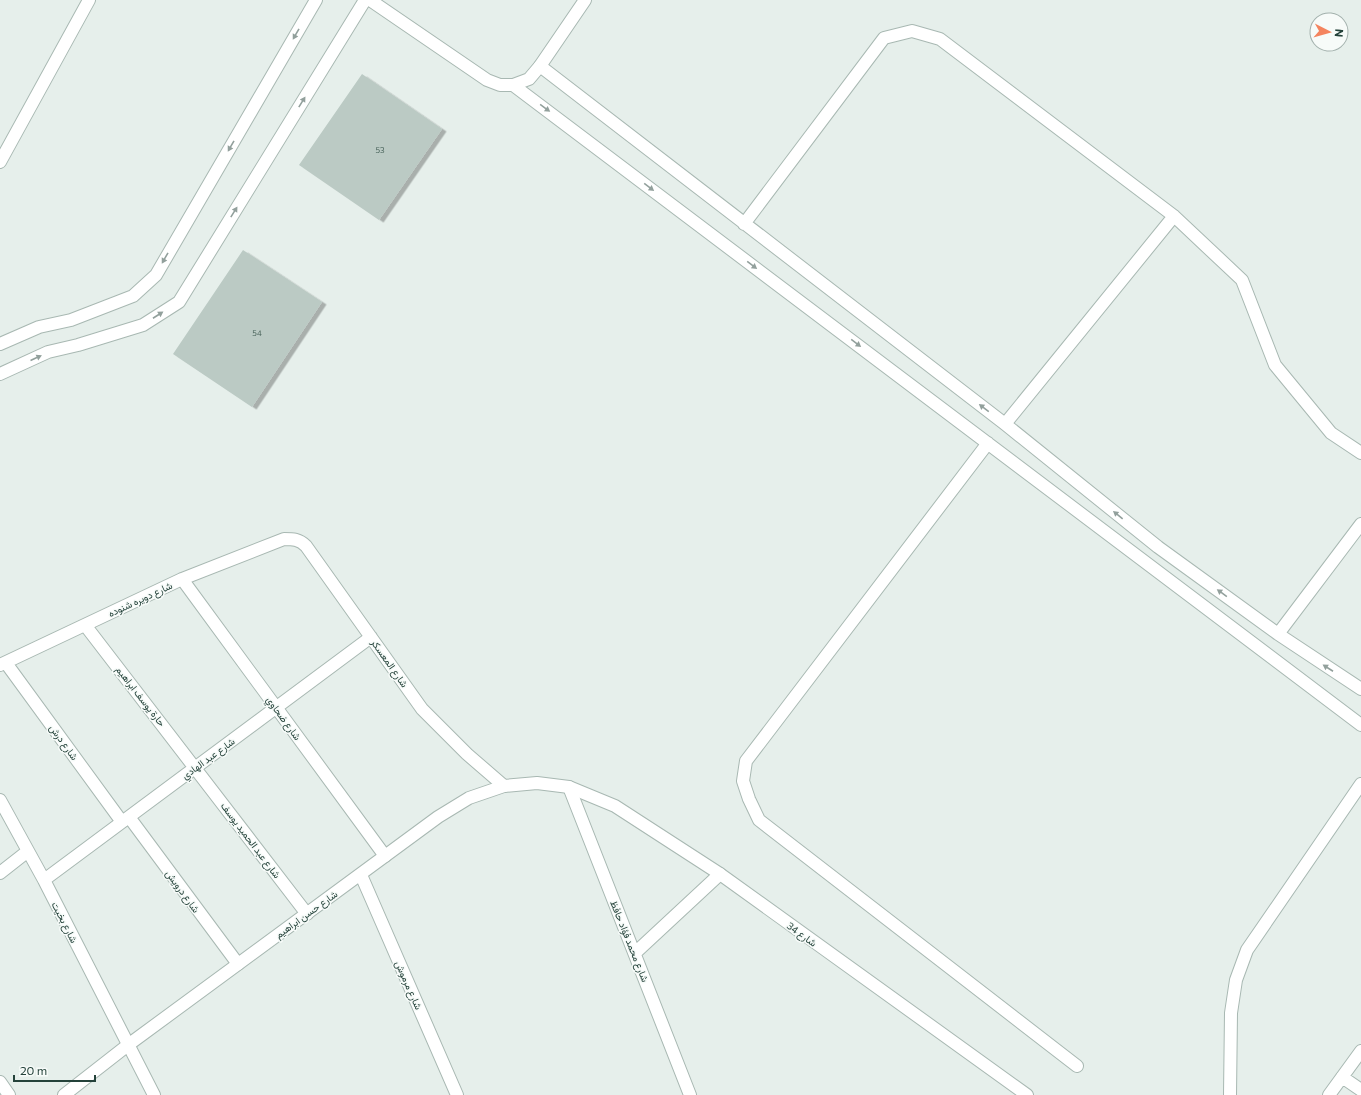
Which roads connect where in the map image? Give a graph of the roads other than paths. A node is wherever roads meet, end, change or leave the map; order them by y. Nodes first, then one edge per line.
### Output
1 (89, 0) edge
2 (316, 0) edge
3 (365, 0) edge
4 (370, 0) edge
5 (585, 0) edge
6 (540, 66) junction
7 (513, 85) junction
8 (0, 162) edge
9 (1174, 216) junction
10 (744, 224) junction
11 (0, 344) edge
12 (0, 374) edge
13 (1005, 424) junction
14 (988, 443) junction
15 (1361, 454) edge
16 (1361, 524) edge
17 (284, 539) joint
18 (182, 579) junction
19 (86, 625) junction
20 (1278, 634) junction
21 (372, 637) junction
22 (3, 664) edge
23 (1361, 689) edge
24 (276, 708) junction
25 (1361, 725) edge
26 (196, 767) junction
27 (1361, 784) edge
28 (504, 786) junction
29 (569, 787) junction
30 (0, 800) edge
31 (125, 820) junction
32 (28, 851) junction
33 (385, 856) junction
34 (0, 872) edge
35 (720, 874) junction
36 (361, 875) junction
37 (44, 880) junction
38 (307, 914) junction
39 (635, 953) junction
40 (238, 964) junction
41 (128, 1045) junction
42 (1361, 1051) edge
43 (1077, 1066) dead end
44 (1342, 1077) junction
45 (0, 1082) edge
46 (1361, 1090) edge
47 (9, 1095) edge
48 (64, 1095) edge
49 (154, 1095) edge
50 (457, 1095) edge
51 (690, 1095) edge
52 (1027, 1095) edge
53 (1230, 1095) edge
54 (1329, 1095) edge

1 - 8 street
2 -> 11 street
12 -> 3 street
4 - 7 street
5 - 6 street
6 - 7 street
6 - 10 street
7 -> 14 street
9 - 10 street
9 - 13 street
9 - 15 street
13 -> 10 street
20 -> 13 street
14 - 25 street
14 - 43 street
16 - 20 street
17 - 18 street, شارع دويره شنوده
17 - 21 street, شارع المعسكر
18 - 19 street, شارع دويره شنوده
18 - 24 street, شارع ضحاوي
19 - 22 street, شارع دويره شنوده
19 - 26 street, حارة يوسف ابراهيم
23 -> 20 street
21 - 24 street, شارع عبد الهادي
21 - 28 street, شارع المعسكر
22 - 31 street, شارع درش
24 - 26 street, شارع عبد الهادي
24 - 33 street, شارع ضحاوي
26 - 31 street, شارع عبد الهادي
26 - 38 street, شارع عبد الحميد يوسف
27 - 53 street
28 - 29 street, شارع حسن ابراهيم
28 - 33 street, شارع حسن ابراهيم
29 - 35 street, شارع 34
29 - 39 street, شارع محمد فؤاد حافظ
30 - 32 street, شارع بخيت
31 - 37 street, شارع عبد الهادي
31 - 40 street, شارع درويش
32 - 34 street
32 - 37 street, شارع بخيت
33 - 36 street, شارع حسن ابراهيم
35 - 39 street
35 - 52 street, شارع 34
36 - 38 street, شارع حسن ابراهيم
36 - 50 street, شارع مرموش
37 - 41 street, شارع بخيت
38 - 40 street, شارع حسن ابراهيم
39 - 51 street, شارع محمد فؤاد حافظ
40 - 41 street, شارع حسن ابراهيم
41 - 48 street, شارع حسن ابراهيم
41 - 49 street, شارع بخيت
42 - 44 street
44 - 46 street
44 - 54 street
45 - 47 street

